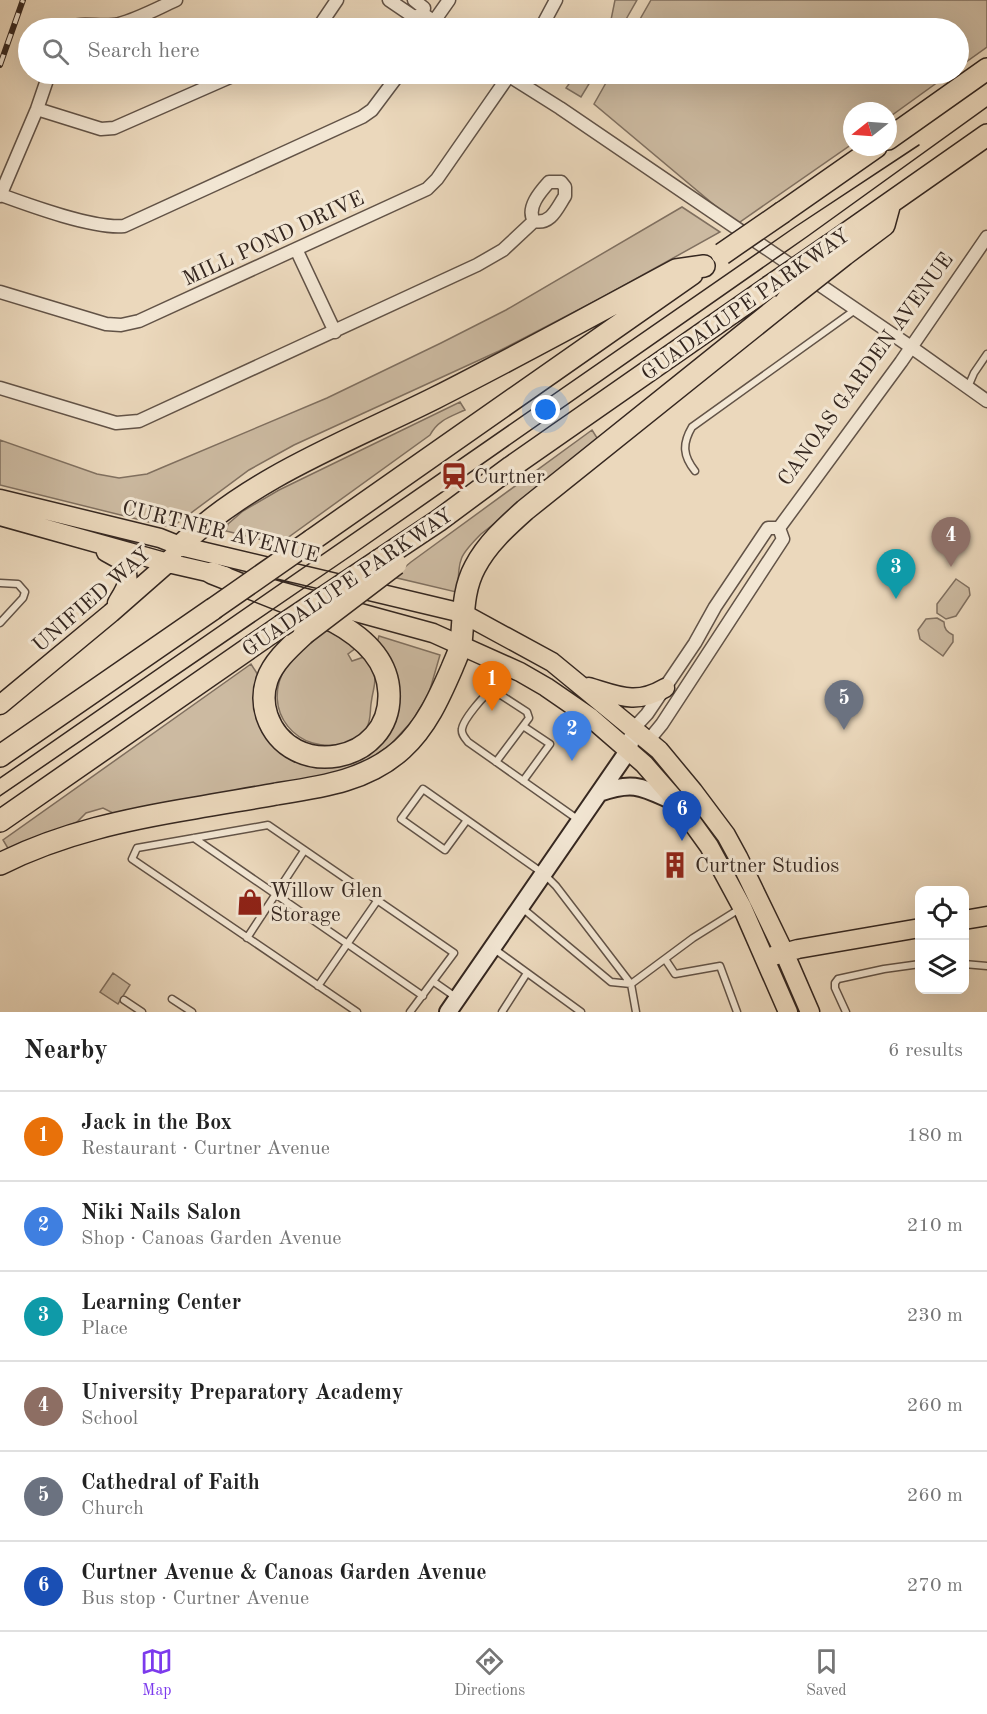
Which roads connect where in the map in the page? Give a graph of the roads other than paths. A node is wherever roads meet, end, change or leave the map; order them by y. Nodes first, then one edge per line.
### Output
1 (176, 0) edge
2 (337, 0) edge
3 (389, 0) edge
4 (414, 0) edge
5 (449, 0) edge
6 (556, 0) edge
7 (423, 14) junction
8 (135, 18) edge
9 (325, 18) edge
10 (428, 18) edge
11 (442, 18) edge
12 (546, 18) edge
13 (987, 69) edge
14 (969, 82) edge
15 (46, 84) edge
16 (215, 84) edge
17 (392, 84) edge
18 (501, 84) edge
19 (524, 84) edge
20 (966, 84) edge
21 (37, 109) junction
22 (897, 133) edge
23 (987, 135) edge
24 (863, 156) edge
25 (0, 196) edge
26 (534, 221) junction
27 (987, 237) edge
28 (296, 249) junction
29 (837, 250) junction
30 (713, 260) junction
31 (0, 292) edge
32 (855, 310) junction
33 (335, 332) junction
34 (911, 346) junction
35 (987, 354) edge
36 (0, 388) edge
37 (968, 388) junction
38 (987, 401) edge
39 (695, 471) dead end
40 (0, 499) edge
41 (0, 516) edge
42 (779, 528) junction
43 (86, 541) junction
44 (180, 546) junction
45 (389, 562) junction
46 (168, 563) junction
47 (212, 573) junction
48 (0, 583) edge
49 (111, 613) junction
50 (462, 613) junction
51 (0, 623) edge
52 (461, 645) junction
53 (583, 686) junction
54 (665, 688) junction
55 (0, 705) edge
56 (523, 726) junction
57 (634, 728) junction
58 (648, 741) junction
59 (628, 752) junction
60 (0, 756) edge
61 (496, 762) junction
62 (523, 781) junction
63 (599, 793) junction
64 (678, 803) junction
65 (467, 819) junction
66 (0, 821) edge
67 (580, 821) junction
68 (194, 838) junction
69 (304, 851) junction
70 (0, 864) edge
71 (544, 874) junction
72 (277, 894) junction
73 (377, 901) junction
74 (521, 907) junction
75 (742, 907) junction
76 (987, 916) edge
77 (969, 919) edge
78 (915, 929) edge
79 (247, 938) junction
80 (348, 943) junction
81 (493, 948) junction
82 (784, 952) junction
83 (664, 959) junction
84 (765, 959) junction
85 (969, 964) edge
86 (915, 965) edge
87 (987, 966) edge
88 (527, 973) junction
89 (434, 982) junction
90 (631, 984) junction
91 (318, 986) junction
92 (423, 996) junction
93 (172, 999) dead end
94 (124, 1000) dead end
95 (453, 1005) edge
96 (142, 1012) edge
97 (192, 1012) edge
98 (357, 1012) edge
99 (410, 1012) edge
100 (502, 1012) edge
101 (581, 1012) edge
102 (636, 1012) edge
103 (737, 1012) edge
104 (788, 1012) edge
105 (810, 1012) edge
106 (846, 1012) edge

1 - 8 street
2 - 9 street
3 - 7 street
4 - 7 street
5 - 11 street
6 - 12 street
7 - 10 street
13 - 14 highway
15 - 21 street
16 - 21 street
17 - 25 street
18 - 28 street, MILL POND DRIVE
19 - 32 street, MILL POND DRIVE
20 - 22 highway
21 - 25 street
23 - 29 highway, GUADALUPE PARKWAY
24 - 30 highway, bridge
26 - 26 street
26 - 33 street
27 - 34 street, CANOAS GARDEN AVENUE
28 - 31 street, MILL POND DRIVE
28 - 33 street
29 - 45 highway, GUADALUPE PARKWAY, bridge
29 - 50 highway, bridge
30 - 44 highway
30 - 60 highway, bridge
32 - 34 street, MILL POND DRIVE
32 - 39 lane
33 - 36 street
34 - 37 street, MILL POND DRIVE
34 - 42 street, CANOAS GARDEN AVENUE
35 - 37 lane
37 - 38 street, MILL POND DRIVE
40 - 44 main road, CURTNER AVENUE
41 - 43 main road, CURTNER AVENUE
42 - 54 street, CANOAS GARDEN AVENUE
42 - 58 street, CANOAS GARDEN AVENUE
43 - 46 main road, CURTNER AVENUE
43 - 49 main road
44 - 46 main road, UNIFIED WAY
44 - 50 main road, CURTNER AVENUE
45 - 47 highway, bridge
45 - 66 highway, GUADALUPE PARKWAY, bridge
46 - 47 main road, CURTNER AVENUE
46 - 49 main road, UNIFIED WAY
47 - 52 main road, CURTNER AVENUE
48 - 51 lane
49 - 55 main road, UNIFIED WAY
50 - 52 highway
50 - 53 main road, CURTNER AVENUE
52 - 59 main road, CURTNER AVENUE
52 - 70 highway
53 - 54 main road
53 - 57 main road, CURTNER AVENUE
54 - 57 street, CANOAS GARDEN AVENUE
56 - 61 lane
56 - 61 lane
56 - 62 lane
57 - 58 main road, CURTNER AVENUE
57 - 59 street, CANOAS GARDEN AVENUE
58 - 59 street, CANOAS GARDEN AVENUE
58 - 82 main road, CURTNER AVENUE
59 - 63 street, CANOAS GARDEN AVENUE
59 - 64 main road, CURTNER AVENUE
61 - 62 lane
62 - 67 lane
63 - 64 street
63 - 67 street, CANOAS GARDEN AVENUE
64 - 75 main road, CURTNER AVENUE
65 - 65 lane
65 - 71 lane
67 - 71 street, CANOAS GARDEN AVENUE
68 - 69 lane
68 - 72 lane
68 - 79 lane
69 - 72 lane
69 - 73 lane
71 - 74 street, CANOAS GARDEN AVENUE
71 - 90 lane
72 - 79 lane
72 - 80 lane
73 - 80 lane
73 - 89 lane
74 - 81 street, CANOAS GARDEN AVENUE
74 - 90 lane
75 - 83 lane
75 - 84 main road, CURTNER AVENUE
76 - 77 main road
78 - 82 main road
79 - 91 lane
80 - 91 lane
80 - 92 lane
81 - 88 lane
81 - 95 street, CANOAS GARDEN AVENUE
82 - 84 main road
82 - 105 main road, CURTNER AVENUE
83 - 90 lane
83 - 103 lane
84 - 104 main road, CURTNER AVENUE
85 - 87 lane
86 - 106 lane
88 - 100 lane
88 - 101 lane
89 - 92 lane
89 - 95 lane
90 - 102 lane
91 - 98 lane
92 - 99 lane
93 - 97 lane
94 - 96 lane

